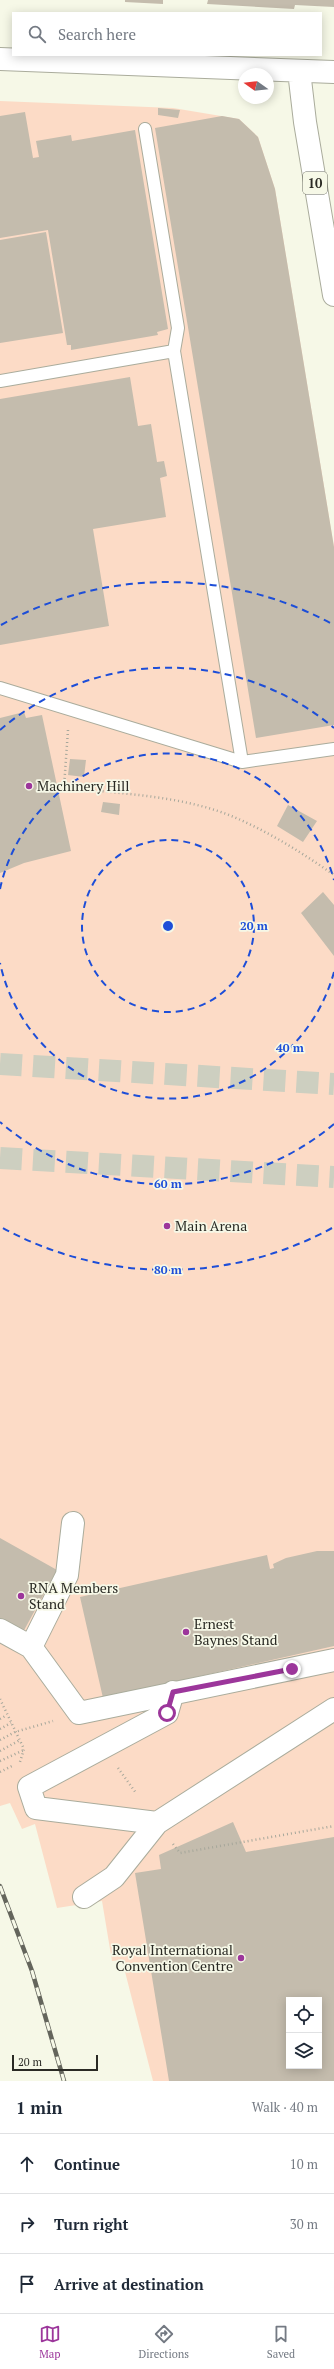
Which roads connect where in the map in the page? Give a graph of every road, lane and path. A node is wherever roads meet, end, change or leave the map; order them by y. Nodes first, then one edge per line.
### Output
1 (0, 58) edge
2 (299, 71) junction
3 (334, 72) edge
4 (145, 129) dead end
5 (334, 295) edge
6 (174, 351) junction
7 (0, 380) edge
8 (0, 688) edge
9 (67, 740) dead end
10 (334, 749) edge
11 (242, 762) junction
12 (334, 875) edge
13 (73, 1523) dead end
14 (0, 1630) edge
15 (31, 1647) junction
16 (334, 1660) edge
17 (173, 1692) junction
18 (0, 1699) edge
19 (4, 1706) junction
20 (0, 1708) edge
21 (334, 1709) edge
22 (79, 1713) junction
23 (7, 1714) junction
24 (0, 1718) edge
25 (11, 1723) junction
26 (0, 1729) edge
27 (16, 1732) junction
28 (0, 1740) edge
29 (20, 1740) junction
30 (24, 1749) junction
31 (0, 1750) edge
32 (0, 1761) edge
33 (20, 1762) dead end
34 (114, 1762) dead end
35 (8, 1768) dead end
36 (0, 1772) edge
37 (131, 1786) dead end
38 (157, 1823) junction
39 (334, 1826) edge
40 (84, 1897) dead end

1 - 2 street
2 - 3 street
2 - 5 street, 10
4 - 6 lane
6 - 7 lane
6 - 11 lane
8 - 11 lane
9 - 12 path
10 - 11 lane
13 - 15 street
14 - 15 street
15 - 22 street
16 - 17 street
17 - 22 street
17 - 38 street
18 - 19 path
19 - 20 path
19 - 23 path
21 - 38 street
22 - 27 path
23 - 24 path
23 - 25 path
25 - 26 path
25 - 27 path
27 - 28 path
27 - 29 path
29 - 30 path
29 - 31 path
30 - 32 path
30 - 33 path
34 - 37 path
35 - 36 path
38 - 39 path
38 - 40 street

